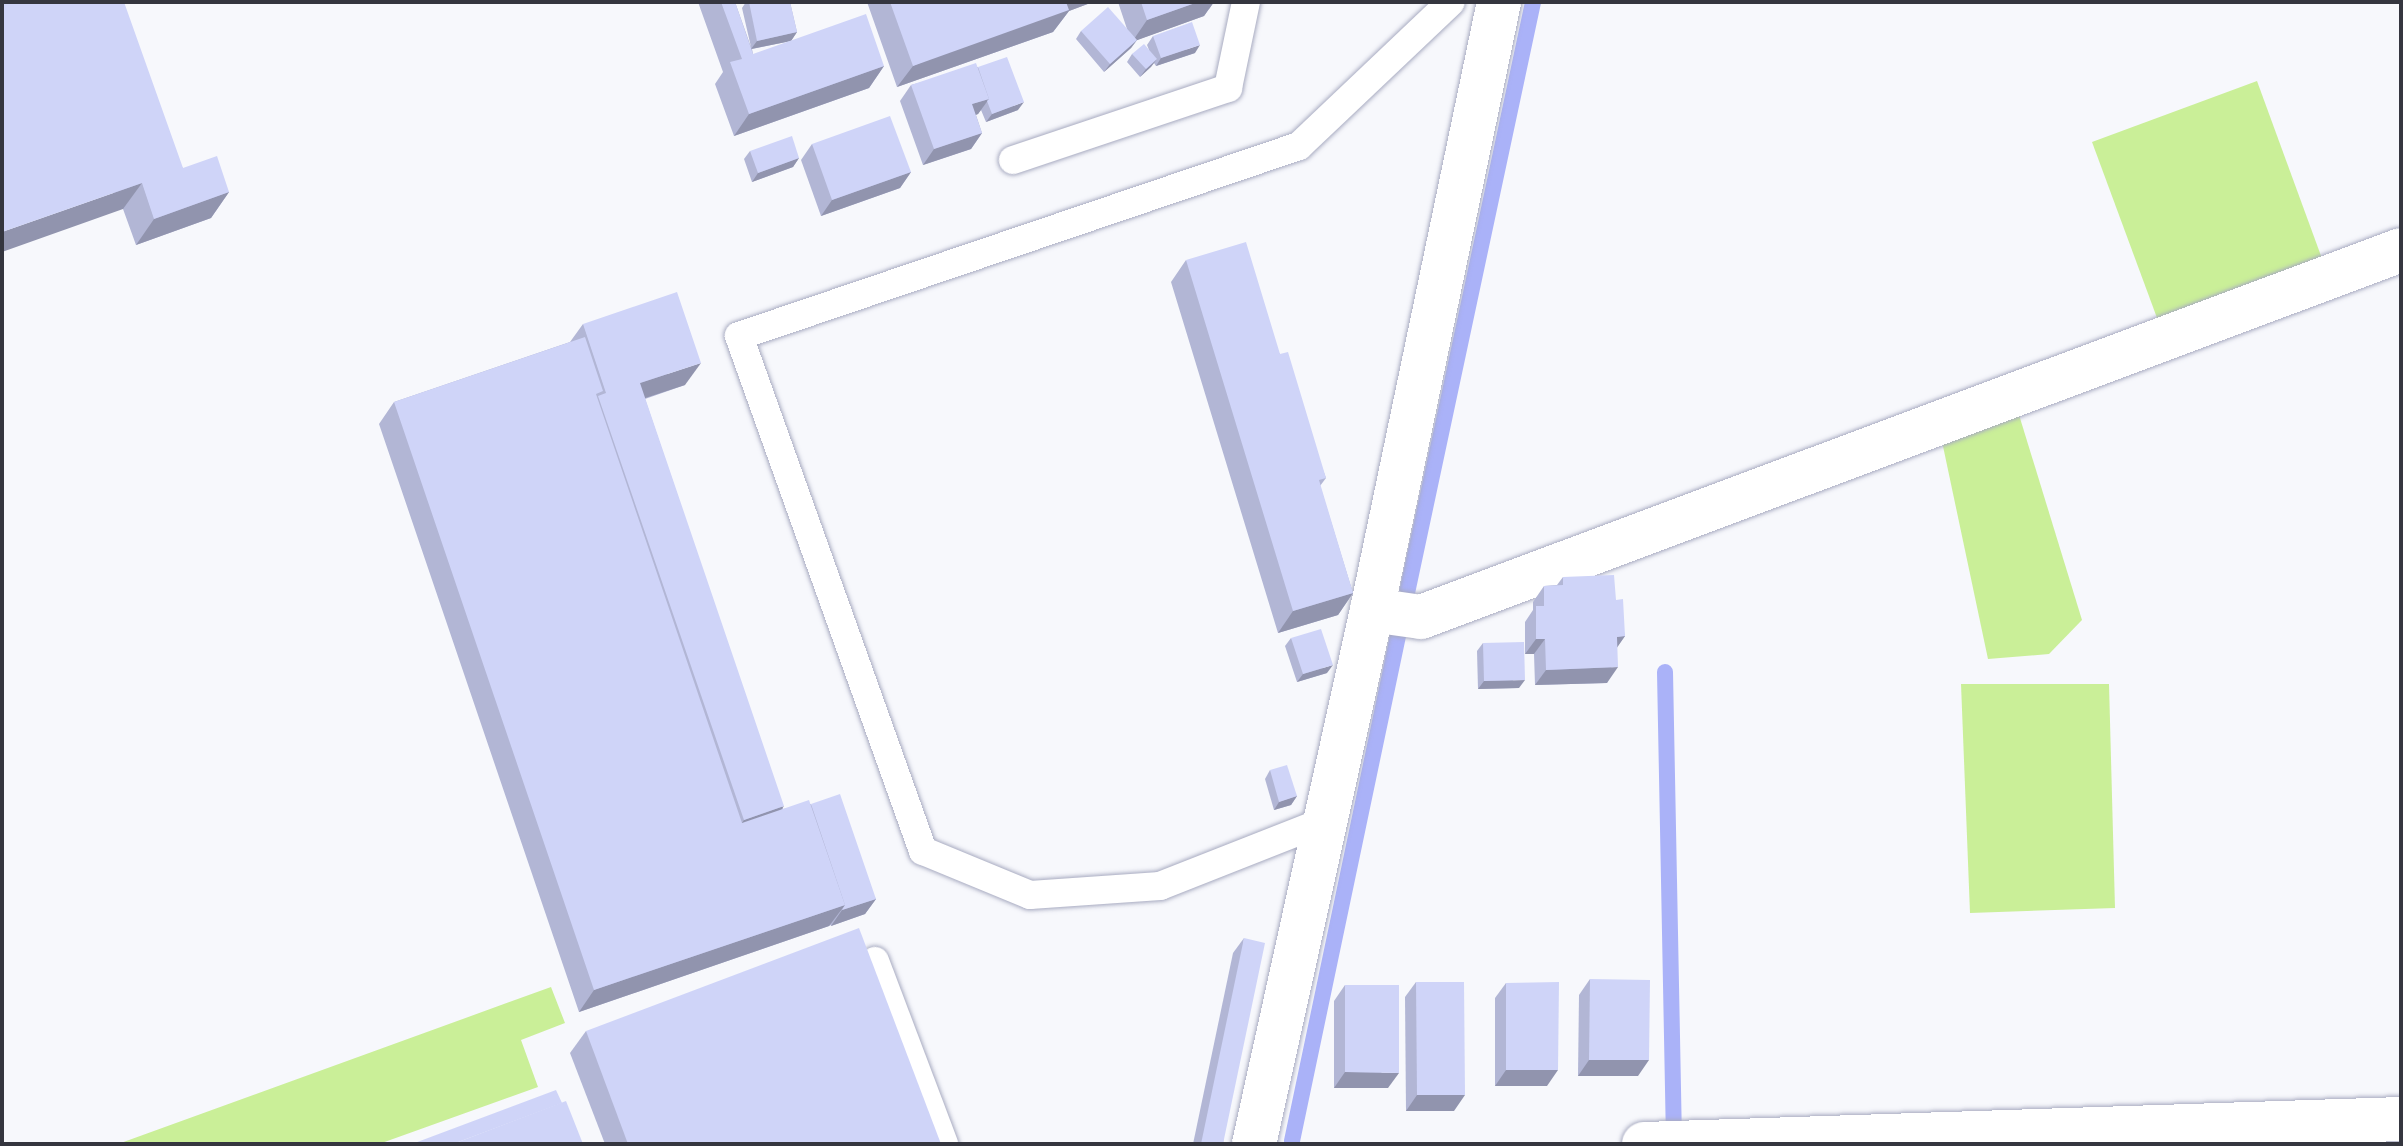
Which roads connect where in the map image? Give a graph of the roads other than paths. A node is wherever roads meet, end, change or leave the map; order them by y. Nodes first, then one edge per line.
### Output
1 (1246, 2) edge
2 (1451, 2) edge
3 (1499, 2) edge
4 (1013, 160) dead end
5 (2401, 250) edge
6 (1372, 610) junction
7 (1325, 821) junction
8 (875, 961) edge
9 (2401, 1119) edge
10 (944, 1144) edge
11 (1254, 1144) edge
12 (1644, 1144) edge

1 - 4 lane
2 - 7 lane
3 - 6 street
5 - 6 street
6 - 7 street
7 - 11 street
8 - 10 lane
9 - 12 street

